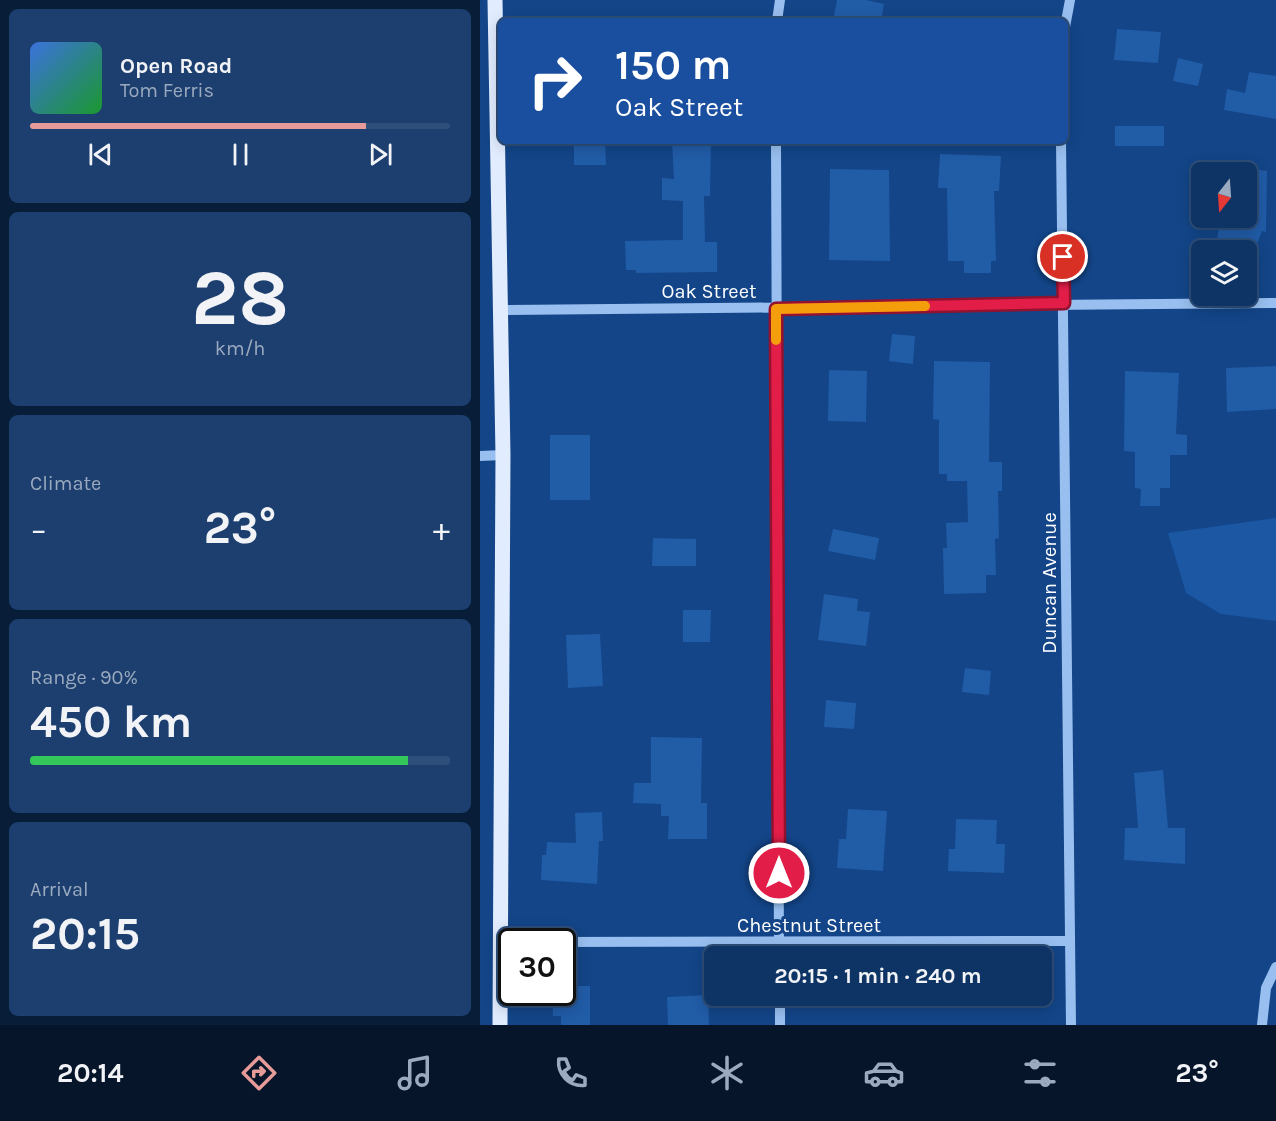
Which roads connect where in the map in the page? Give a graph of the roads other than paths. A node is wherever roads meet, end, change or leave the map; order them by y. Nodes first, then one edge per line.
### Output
1 (495, 0) edge
2 (780, 0) edge
3 (1070, 0) edge
4 (777, 18) edge
5 (1067, 18) edge
6 (776, 144) edge
7 (1061, 144) edge
8 (1064, 303) junction
9 (1276, 303) edge
10 (776, 309) junction
11 (501, 310) junction
12 (503, 455) junction
13 (480, 456) edge
14 (506, 928) edge
15 (1070, 941) junction
16 (576, 942) edge
17 (779, 943) junction
18 (1276, 967) edge
19 (501, 1006) edge
20 (780, 1006) edge
21 (500, 1025) edge
22 (780, 1025) edge
23 (1071, 1025) edge
24 (1262, 1025) edge

1 - 11 main road
2 - 4 street
3 - 5 street
6 - 10 street
7 - 8 street, Duncan Avenue
8 - 9 street, Oak Street
8 - 10 street, Oak Street
8 - 15 street, Duncan Avenue
10 - 11 street, Oak Street
10 - 17 street
11 - 12 main road
12 - 13 street
12 - 14 main road
15 - 17 street, Chestnut Street
15 - 23 street, Duncan Avenue
16 - 17 street, Chestnut Street
18 - 24 street
19 - 21 main road
20 - 22 street

